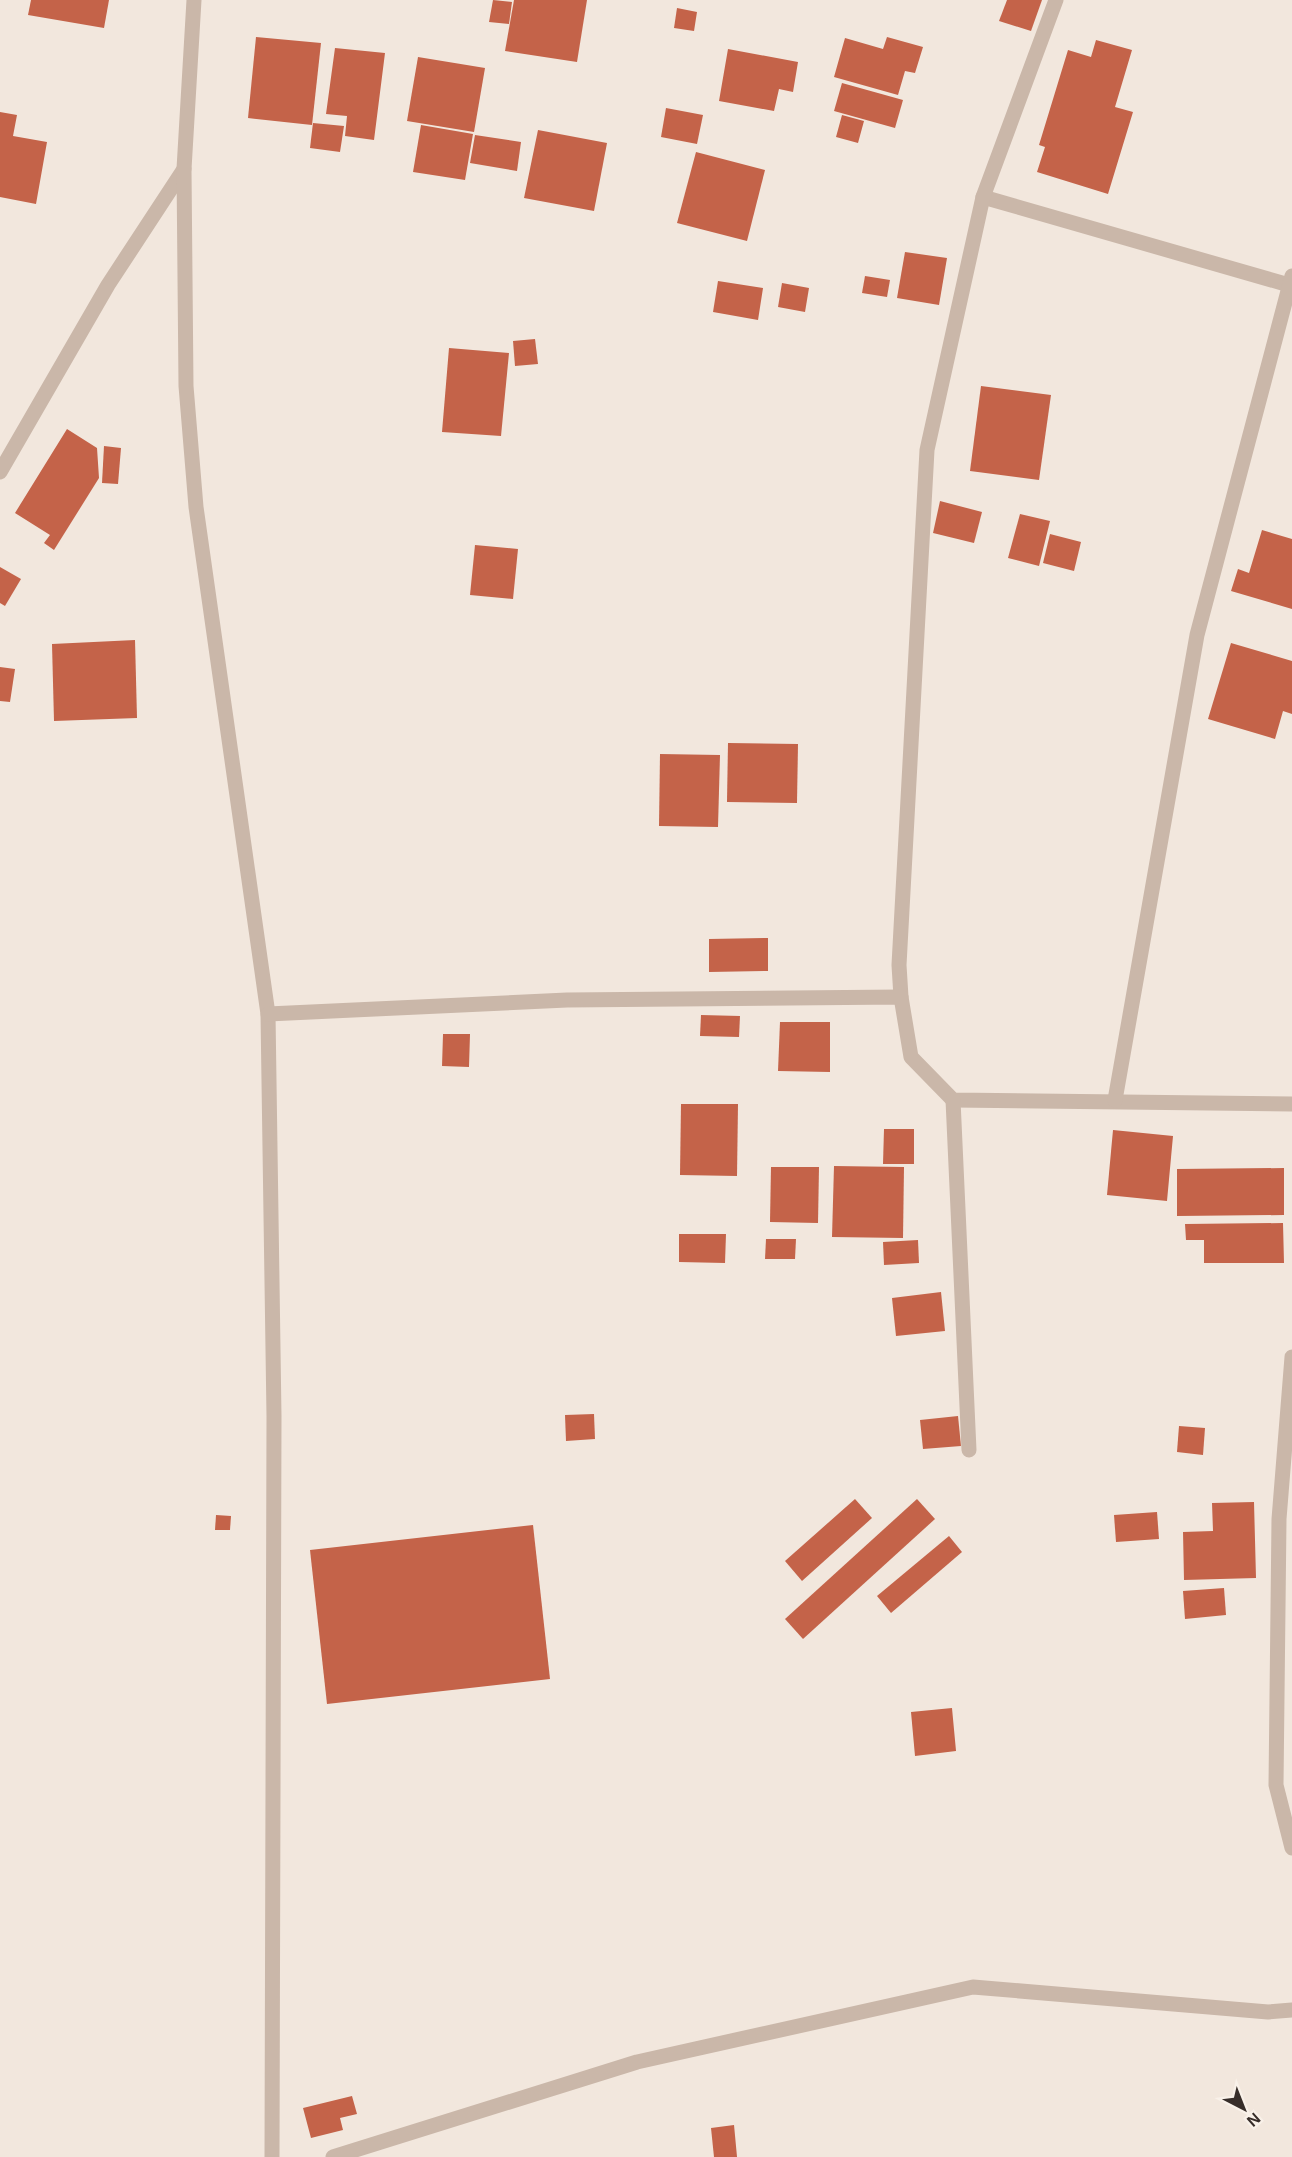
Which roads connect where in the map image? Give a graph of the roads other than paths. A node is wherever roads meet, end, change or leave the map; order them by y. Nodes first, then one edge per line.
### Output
1 (194, 0) edge
2 (1056, 0) edge
3 (184, 170) junction
4 (983, 197) junction
5 (1290, 280) edge
6 (0, 472) edge
7 (901, 997) junction
8 (268, 1014) junction
9 (953, 1100) junction
10 (1115, 1100) junction
11 (1292, 1104) edge
12 (1292, 1357) edge
13 (969, 1450) dead end
14 (1292, 1848) edge
15 (1292, 2010) edge
16 (272, 2157) edge
17 (333, 2157) edge

1 - 3 street
2 - 4 street
3 - 6 street
3 - 8 street
4 - 5 street
4 - 7 street
5 - 10 street
7 - 8 street
7 - 9 street
8 - 16 street
9 - 10 street
9 - 13 street
10 - 11 street
12 - 14 street
15 - 17 street

